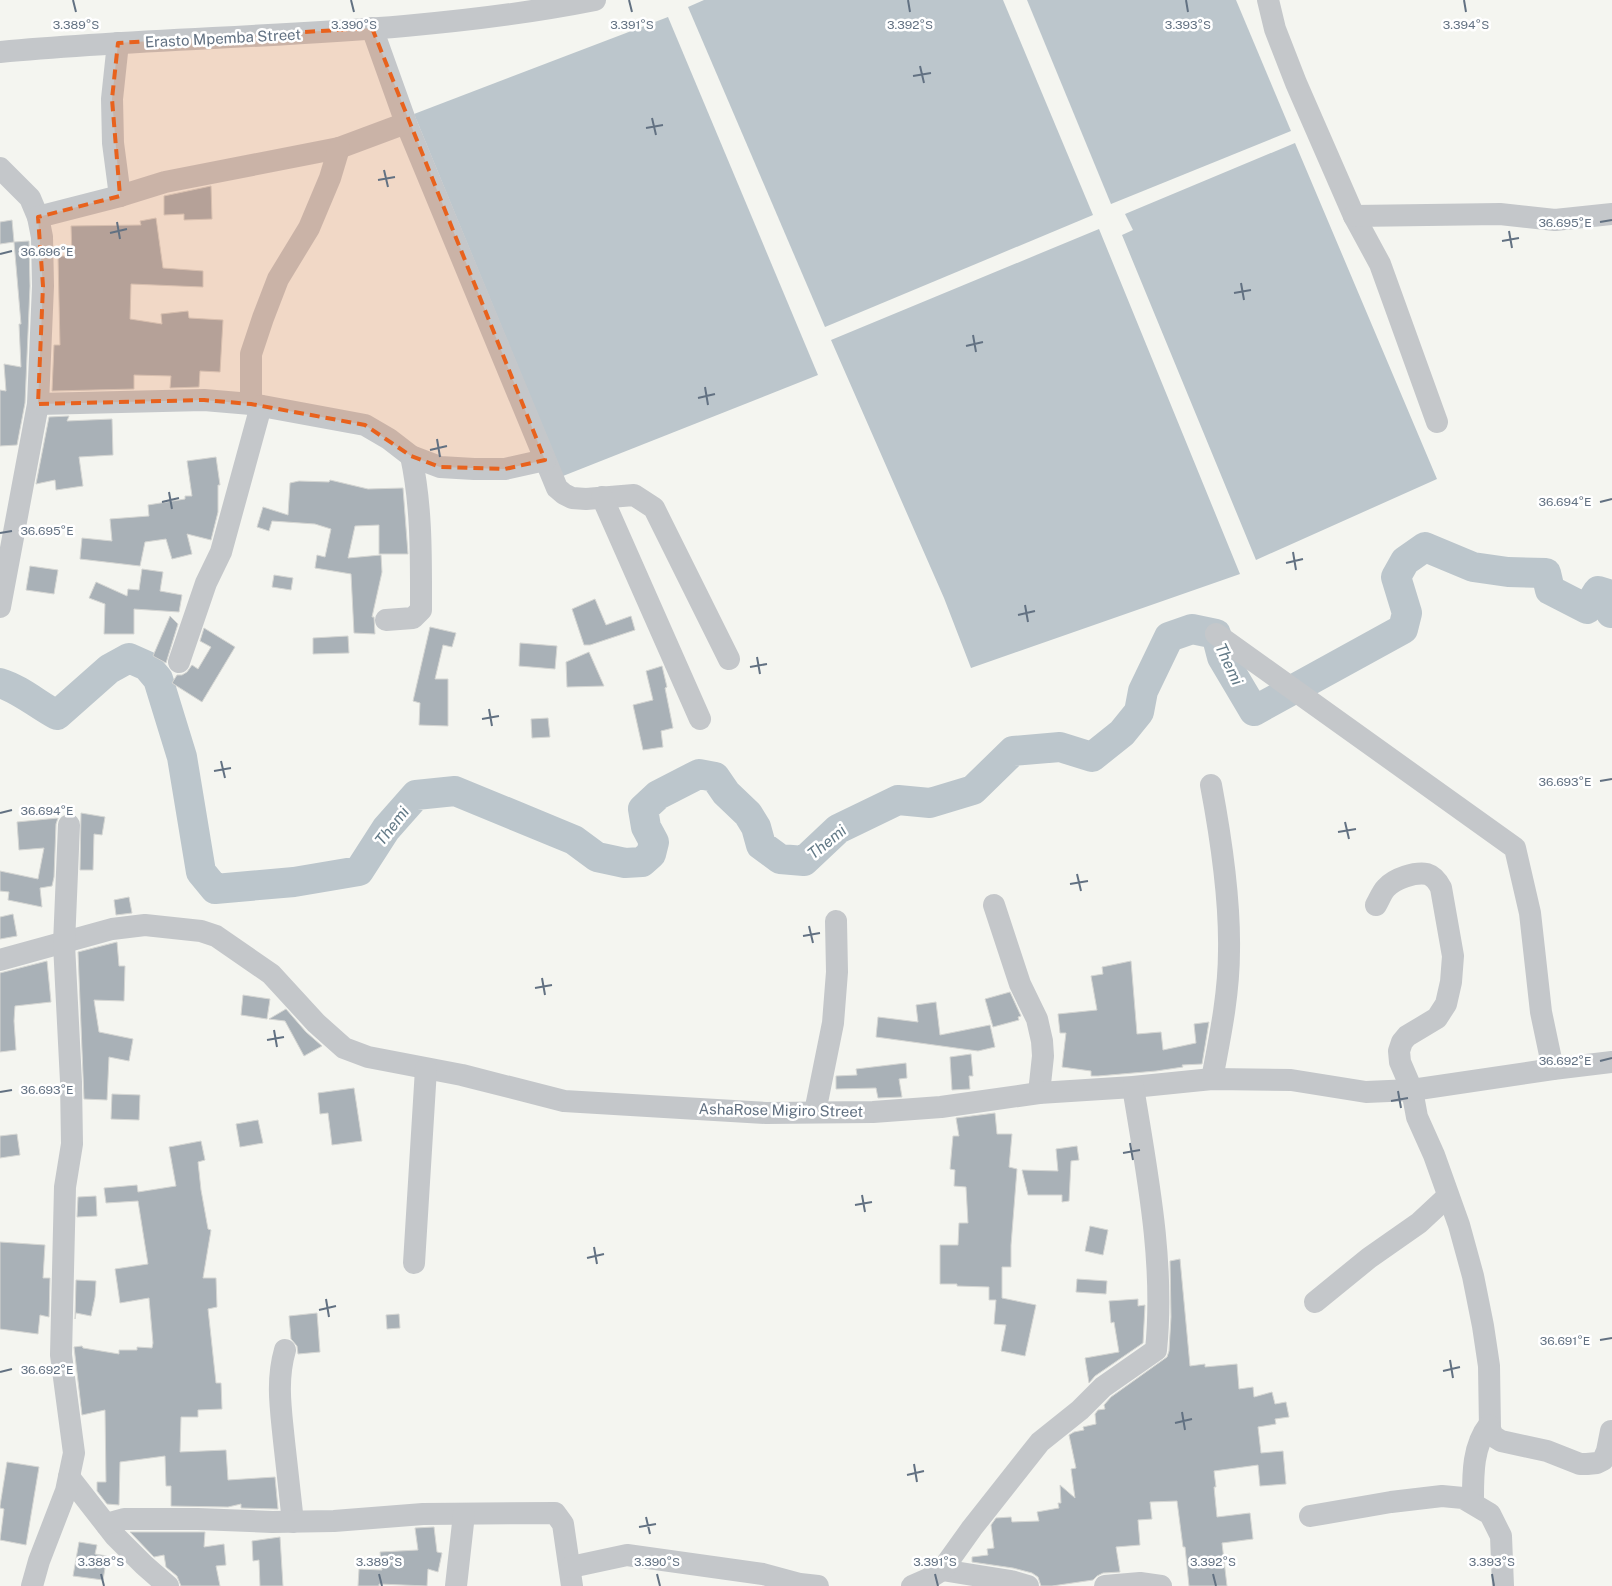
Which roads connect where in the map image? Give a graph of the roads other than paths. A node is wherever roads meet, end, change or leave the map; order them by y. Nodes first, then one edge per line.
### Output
1 (595, 0) edge
2 (1268, 0) edge
3 (372, 28) junction
4 (118, 43) junction
5 (0, 52) edge
6 (406, 123) junction
7 (339, 148) junction
8 (0, 168) edge
9 (120, 196) junction
10 (1612, 214) edge
11 (1354, 216) junction
12 (38, 217) junction
13 (38, 404) junction
14 (256, 405) junction
15 (1436, 422) dead end
16 (411, 456) junction
17 (545, 460) junction
18 (602, 497) junction
19 (0, 607) edge
20 (386, 620) dead end
21 (1216, 634) dead end
22 (729, 659) dead end
23 (179, 662) dead end
24 (700, 718) dead end
25 (1211, 785) dead end
26 (69, 825) dead end
27 (994, 905) dead end
28 (1376, 905) dead end
29 (836, 921) dead end
30 (64, 944) junction
31 (0, 960) edge
32 (1612, 1062) edge
33 (426, 1069) junction
34 (1553, 1069) junction
35 (1212, 1079) junction
36 (1133, 1087) junction
37 (1412, 1090) junction
38 (1039, 1093) junction
39 (815, 1112) junction
40 (1448, 1196) junction
41 (414, 1263) dead end
42 (1315, 1302) dead end
43 (285, 1350) dead end
44 (1489, 1425) junction
45 (1612, 1431) edge
46 (68, 1477) junction
47 (1473, 1503) junction
48 (464, 1514) junction
49 (1310, 1516) dead end
50 (293, 1522) junction
51 (106, 1524) junction
52 (572, 1576) edge
53 (928, 1580) edge
54 (32, 1586) edge
55 (168, 1586) edge
56 (456, 1586) edge
57 (818, 1586) edge
58 (1028, 1586) edge
59 (1105, 1586) edge
60 (1161, 1586) edge
61 (1502, 1586) edge

1 - 3 street, Erasto Mpemba Street
2 - 11 street
3 - 4 street, Erasto Mpemba Street
3 - 6 street
4 - 5 street, Erasto Mpemba Street
4 - 9 street
6 - 7 street
6 - 17 street
7 - 9 street
7 - 14 street
8 - 12 street
9 - 12 street
10 - 11 street
11 - 15 street
12 - 13 street
13 - 14 street
13 - 19 street
14 - 16 street
14 - 23 street
16 - 17 street
16 - 20 street
17 - 18 street
18 - 22 street
18 - 24 street
21 - 34 street
25 - 35 street
26 - 30 street
27 - 38 street
28 - 37 street
29 - 39 street
30 - 31 street, AshaRose Migiro Street
30 - 33 street, AshaRose Migiro Street
30 - 46 street
32 - 34 street, AshaRose Migiro Street
33 - 39 street, AshaRose Migiro Street
33 - 41 street
34 - 37 street, AshaRose Migiro Street
35 - 36 street, AshaRose Migiro Street
35 - 37 street, AshaRose Migiro Street
36 - 38 street, AshaRose Migiro Street
36 - 53 street
37 - 40 street
38 - 39 street, AshaRose Migiro Street
40 - 42 street
40 - 44 street
43 - 50 street
44 - 45 street
44 - 47 street
46 - 51 street
46 - 54 street
47 - 49 street
47 - 61 street
48 - 50 street
48 - 52 street
48 - 56 street
50 - 51 street
51 - 55 street
52 - 57 street
53 - 58 street
59 - 60 street

